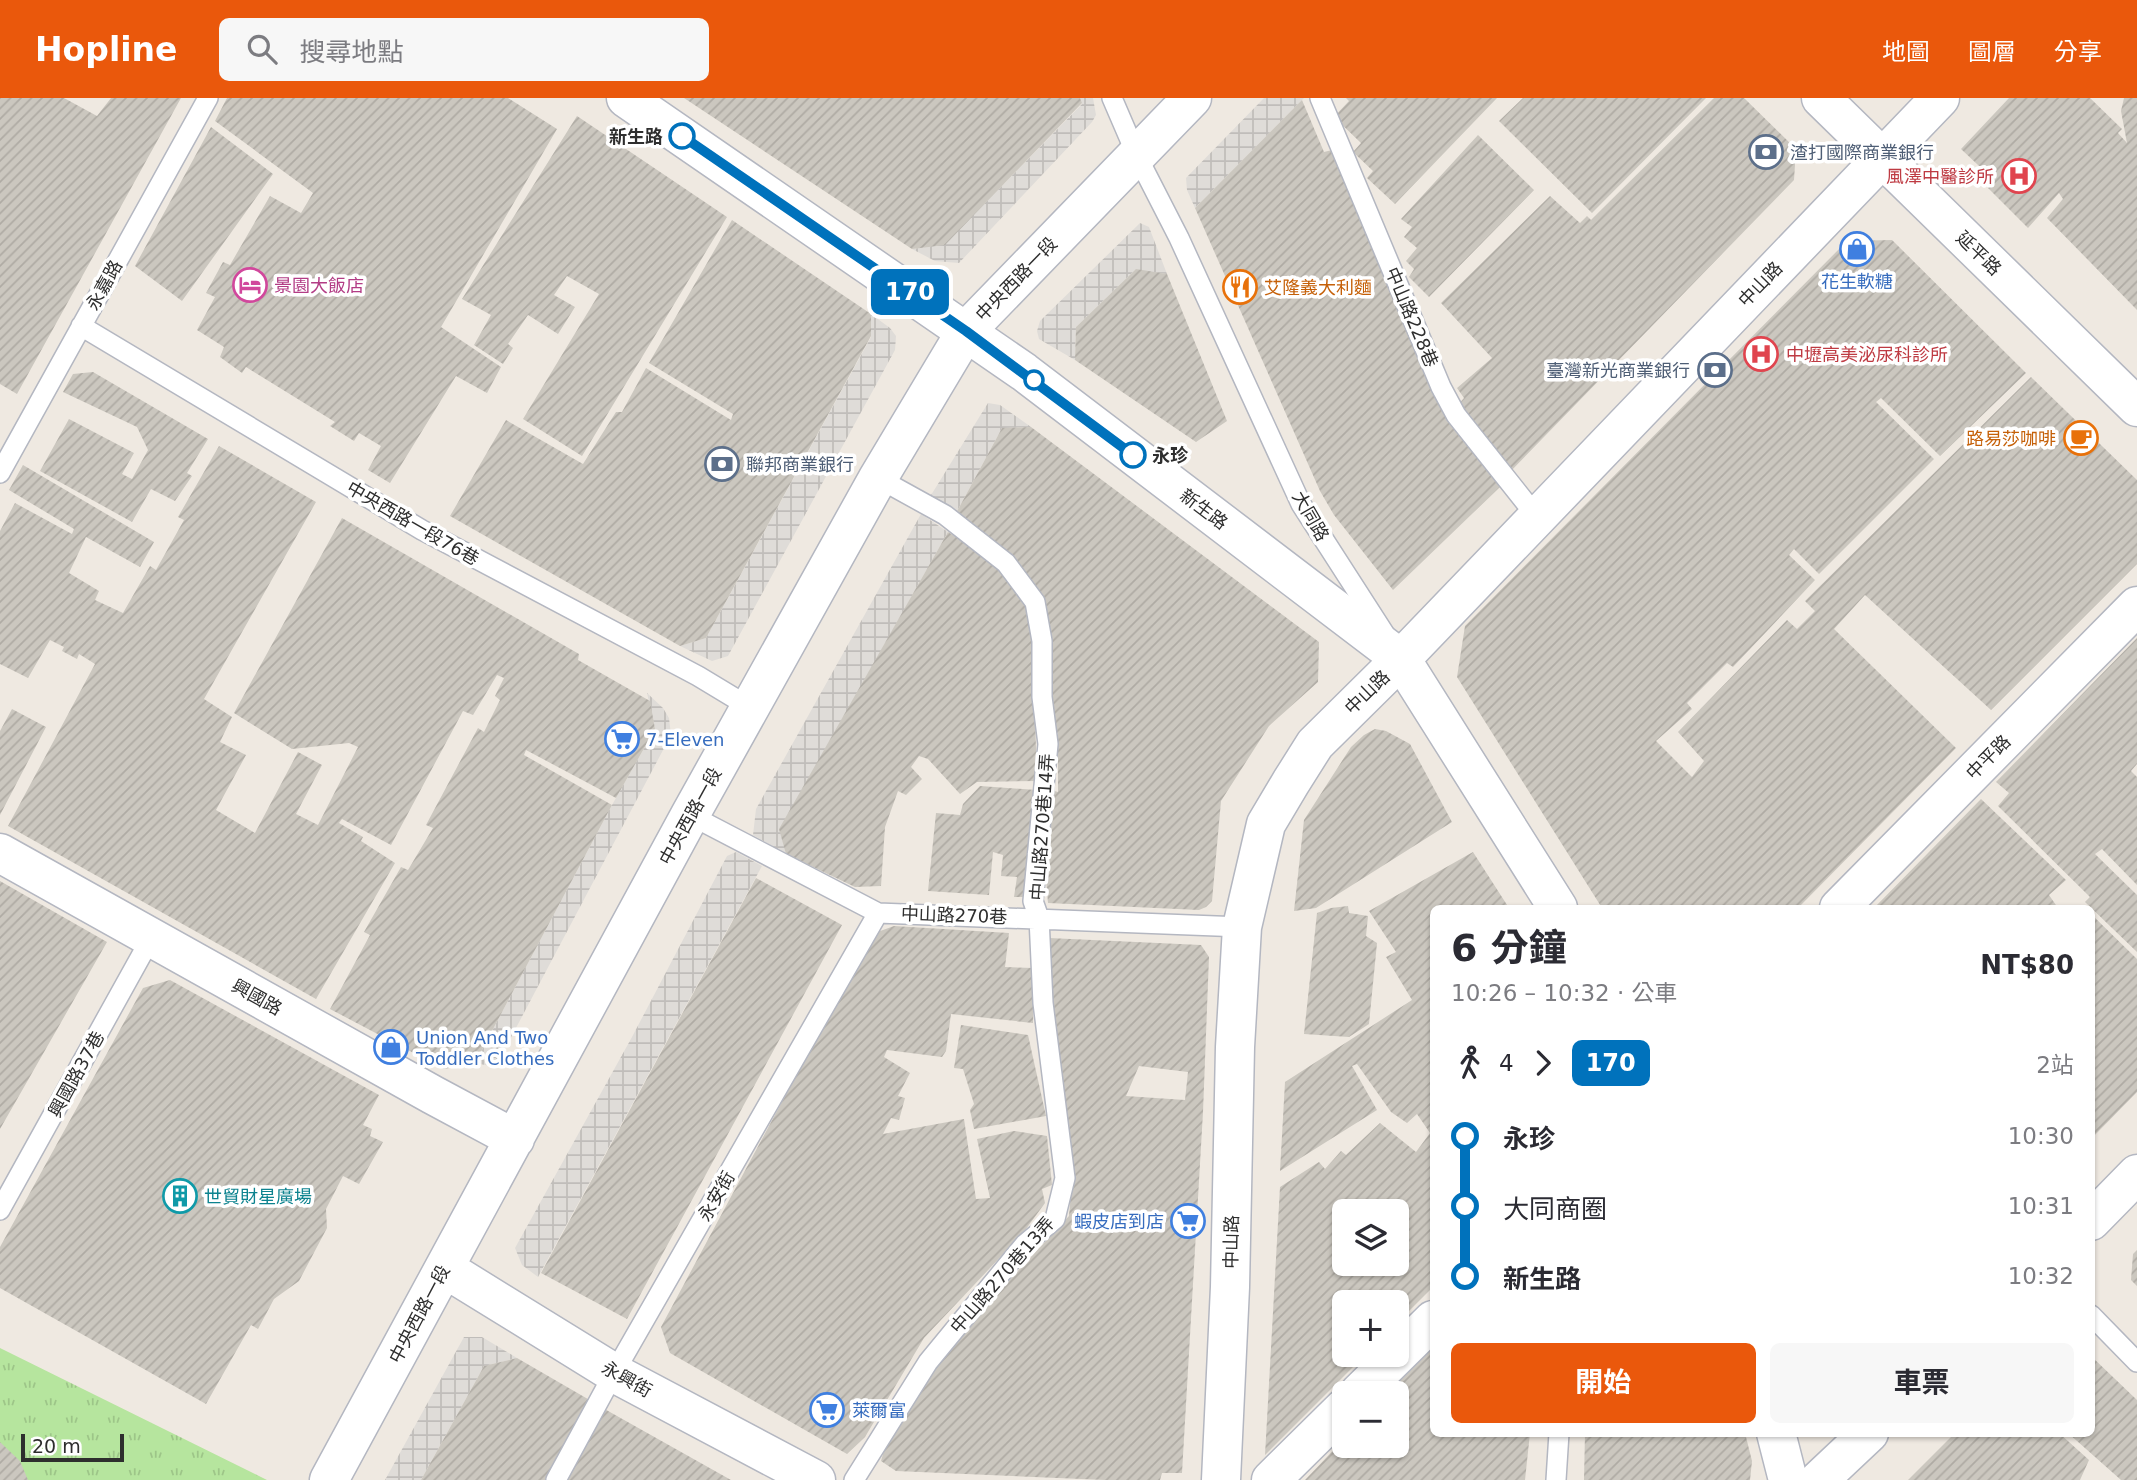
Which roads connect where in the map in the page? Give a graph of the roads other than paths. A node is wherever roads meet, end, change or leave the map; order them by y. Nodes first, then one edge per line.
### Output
1 (208, 98) edge
2 (626, 98) edge
3 (1112, 98) edge
4 (1192, 98) edge
5 (1320, 98) edge
6 (1821, 98) edge
7 (1940, 98) edge
8 (1137, 156) junction
9 (1882, 158) junction
10 (81, 326) junction
11 (966, 331) junction
12 (2137, 407) edge
13 (0, 473) edge
14 (878, 478) junction
15 (1537, 517) junction
16 (2137, 606) edge
17 (1401, 659) junction
18 (751, 708) junction
19 (690, 815) junction
20 (0, 853) edge
21 (1556, 905) edge
22 (1842, 905) edge
23 (878, 913) junction
24 (1039, 918) junction
25 (1242, 927) junction
26 (151, 938) junction
27 (515, 1139) junction
28 (2137, 1174) edge
29 (0, 1210) edge
30 (2095, 1217) edge
31 (444, 1268) junction
32 (2095, 1319) edge
33 (1430, 1323) edge
34 (2137, 1362) edge
35 (614, 1373) junction
36 (1371, 1381) edge
37 (1332, 1420) edge
38 (1559, 1437) edge
39 (1777, 1437) edge
40 (1865, 1437) edge
41 (329, 1480) edge
42 (556, 1480) edge
43 (816, 1480) edge
44 (854, 1480) edge
45 (1222, 1480) edge
46 (1272, 1480) edge
47 (1556, 1480) edge
48 (1788, 1480) edge
49 (1819, 1480) edge

1 - 10 lane, 永嘉路
2 - 11 street, 新生路
3 - 8 lane, 大同路
4 - 8 street, 中央西路一段
5 - 15 lane, 中山路228巷
6 - 9 street, 延平路
7 - 9 street, 中山路
8 - 11 street, 中央西路一段
8 - 17 lane, 大同路
9 - 12 street, 延平路
9 - 15 street, 中山路
10 - 13 lane, 永嘉路
10 - 18 lane, 中央西路一段76巷
11 - 14 street, 中央西路一段
11 - 17 street, 新生路
14 - 18 street, 中央西路一段
14 - 24 lane, 中山路270巷14弄
15 - 17 street, 中山路
16 - 22 street, 中平路
17 - 21 street, 大同路
17 - 25 street, 中山路
18 - 19 street, 中央西路一段
19 - 23 lane, 中山路270巷
19 - 27 street, 中央西路一段
20 - 26 street, 興國路
23 - 24 lane, 中山路270巷
23 - 35 lane, 永安街
24 - 25 lane, 中山路270巷
24 - 44 lane, 中山路270巷13弄
25 - 45 street, 中山路
26 - 27 street, 興國路
26 - 29 lane, 興國路37巷
27 - 31 street, 中央西路一段
28 - 30 street
31 - 35 street, 永興街
31 - 41 street, 中央西路一段
32 - 34 lane
33 - 36 street
35 - 42 lane, 永安街
35 - 43 street, 永興街
37 - 46 street
38 - 47 lane
39 - 48 street
40 - 49 street

